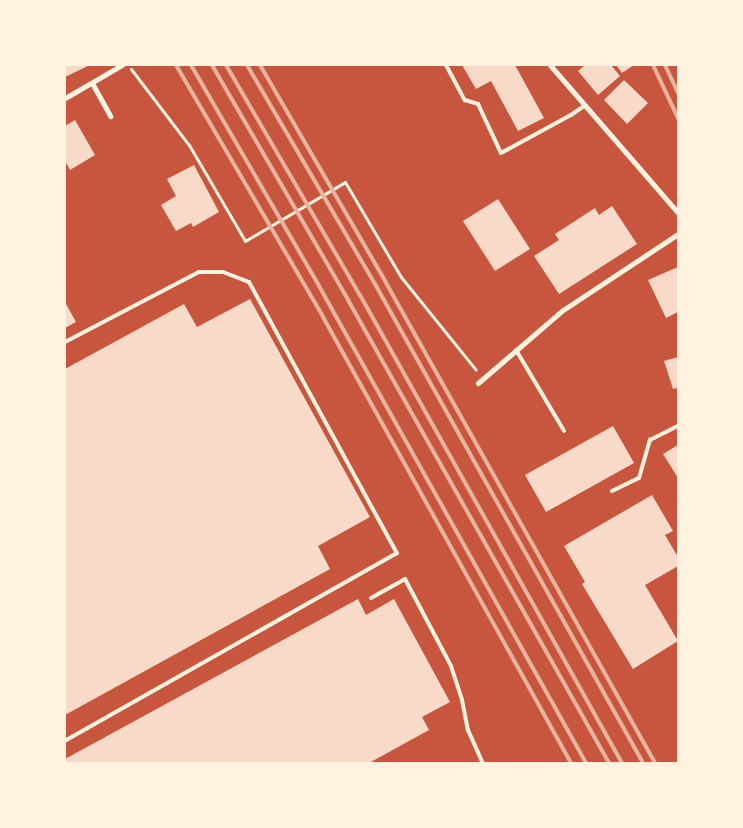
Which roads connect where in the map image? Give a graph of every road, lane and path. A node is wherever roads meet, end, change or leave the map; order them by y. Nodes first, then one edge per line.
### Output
1 (122, 65) edge
2 (128, 65) edge
3 (446, 65) edge
4 (550, 65) edge
5 (92, 82) junction
6 (65, 98) edge
7 (584, 106) junction
8 (110, 116) dead end
9 (678, 213) edge
10 (678, 234) edge
11 (65, 342) edge
12 (516, 350) junction
13 (483, 378) junction
14 (478, 383) dead end
15 (678, 426) edge
16 (564, 431) dead end
17 (612, 491) dead end
18 (371, 598) dead end
19 (65, 741) edge
20 (483, 763) edge

1 - 5 street
2 - 13 path
3 - 7 lane
4 - 7 street
5 - 6 street
5 - 8 street
7 - 9 street
10 - 12 street
11 - 19 lane
12 - 13 street
12 - 16 lane
13 - 14 street
15 - 17 lane
18 - 20 lane

